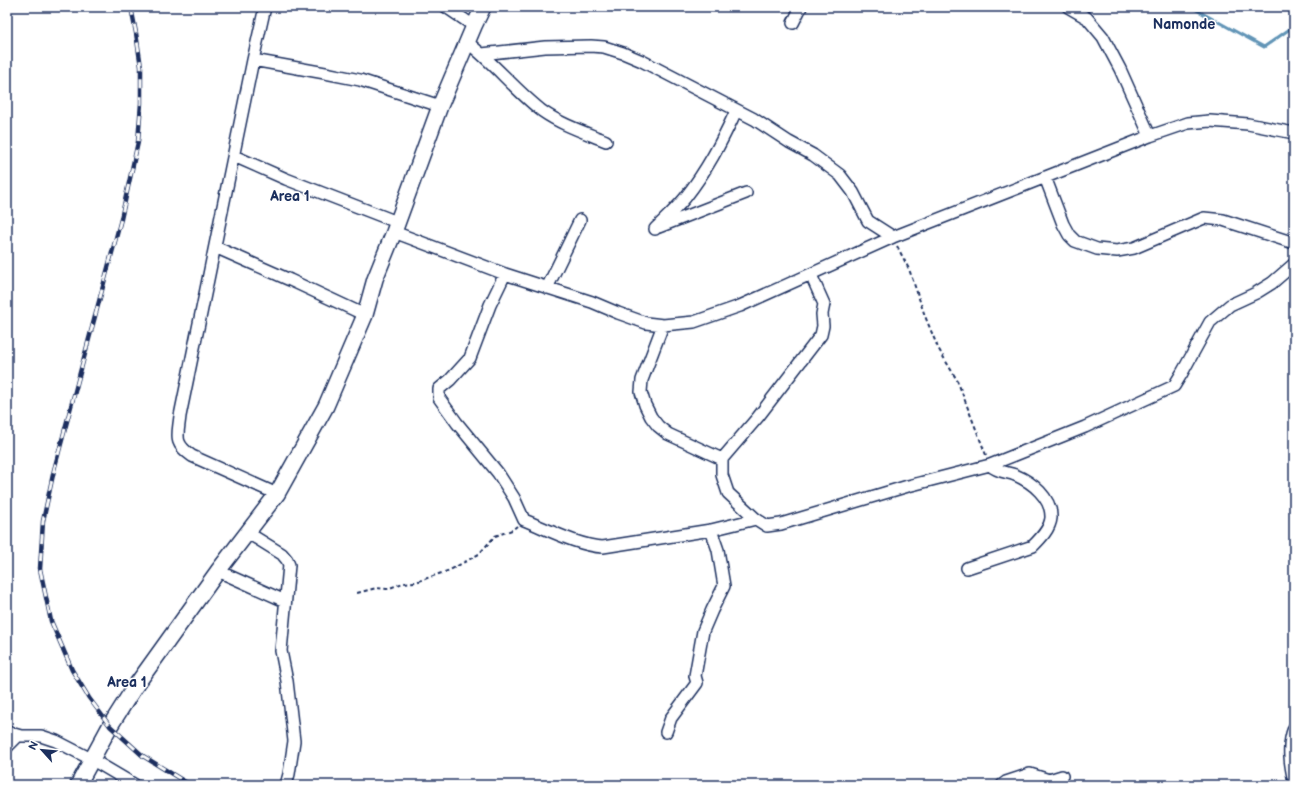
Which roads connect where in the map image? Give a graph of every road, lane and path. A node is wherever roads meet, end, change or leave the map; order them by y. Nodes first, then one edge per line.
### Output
1 (265, 7) edge
2 (446, 7) edge
3 (483, 7) edge
4 (801, 7) edge
5 (1068, 7) edge
6 (793, 23) dead end
7 (474, 26) junction
8 (467, 42) junction
9 (482, 54) junction
10 (253, 60) junction
11 (440, 106) junction
12 (736, 111) junction
13 (1294, 133) edge
14 (1150, 136) junction
15 (606, 141) dead end
16 (234, 156) junction
17 (1045, 177) junction
18 (746, 193) dead end
19 (580, 220) dead end
20 (396, 227) junction
21 (893, 237) junction
22 (1294, 243) edge
23 (215, 247) junction
24 (1294, 264) edge
25 (505, 274) junction
26 (811, 275) junction
27 (547, 288) junction
28 (365, 315) junction
29 (663, 325) junction
30 (722, 458) junction
31 (990, 465) junction
32 (277, 494) junction
33 (756, 519) junction
34 (524, 520) junction
35 (711, 530) junction
36 (248, 533) junction
37 (967, 568) dead end
38 (218, 571) junction
39 (357, 593) dead end
40 (285, 601) junction
41 (1294, 728) edge
42 (666, 732) dead end
43 (13, 736) edge
44 (7, 747) edge
45 (91, 759) junction
46 (1062, 776) dead end
47 (1294, 781) edge
48 (78, 785) edge
49 (135, 785) edge
50 (286, 785) edge
51 (1002, 785) edge

1 - 10 street
2 - 7 street
3 - 7 main road
4 - 6 street
5 - 14 street
7 - 8 main road
8 - 9 street
8 - 11 main road
9 - 12 street
9 - 15 street
10 - 11 street
10 - 16 street
11 - 20 main road
12 - 18 street
12 - 21 street
13 - 14 street
14 - 17 street
16 - 20 street
16 - 23 street
17 - 21 street
17 - 22 street
19 - 27 street
20 - 25 street
20 - 28 main road
21 - 26 street
21 - 31 path
23 - 28 street
23 - 32 street
24 - 31 street
25 - 27 street
25 - 34 street
26 - 29 street
26 - 30 street
27 - 29 street
28 - 32 main road
29 - 30 street
30 - 33 street
31 - 33 street
31 - 37 street
32 - 36 main road
33 - 35 street
34 - 35 street
34 - 39 path
35 - 42 street
36 - 38 main road
36 - 40 street
38 - 40 street
38 - 45 main road
40 - 50 street
41 - 47 street
43 - 44 street
43 - 45 street
45 - 48 main road
45 - 49 street
46 - 51 street

